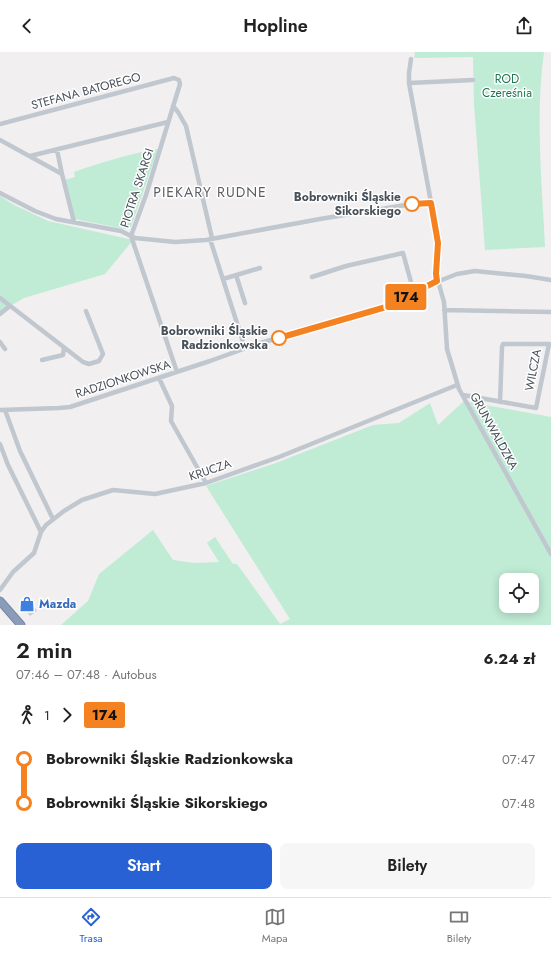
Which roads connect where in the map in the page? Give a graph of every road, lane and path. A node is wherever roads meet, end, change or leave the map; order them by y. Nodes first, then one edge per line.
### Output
1 (412, 59) dead end
2 (178, 79) joint
3 (473, 80) dead end
4 (409, 83) junction
5 (173, 106) junction
6 (168, 122) junction
7 (0, 124) edge
8 (0, 140) edge
9 (57, 150) junction
10 (30, 156) junction
11 (62, 174) junction
12 (0, 193) edge
13 (431, 203) junction
14 (74, 222) junction
15 (131, 236) junction
16 (211, 238) junction
17 (260, 268) dead end
18 (236, 275) junction
19 (312, 277) dead end
20 (223, 279) junction
21 (549, 280) edge
22 (437, 281) junction
23 (414, 293) junction
24 (0, 298) edge
25 (245, 303) dead end
26 (10, 306) junction
27 (444, 310) junction
28 (86, 311) dead end
29 (551, 312) edge
30 (0, 314) edge
31 (0, 342) edge
32 (64, 348) junction
33 (245, 348) junction
34 (6, 349) dead end
35 (42, 360) dead end
36 (177, 372) junction
37 (159, 378) junction
38 (457, 385) junction
39 (462, 395) junction
40 (500, 402) junction
41 (3, 410) edge
42 (0, 444) edge
43 (206, 483) junction
44 (53, 519) junction
45 (41, 532) junction
46 (551, 554) edge
47 (0, 590) edge
48 (1, 604) edge
49 (21, 625) edge

1 - 4 street, GRUNWALDZKA
2 - 5 street, PIOTRA SKARGI
2 - 7 street, STEFANA BATOREGO
3 - 4 street
4 - 13 street, GRUNWALDZKA
5 - 6 street, PIOTRA SKARGI
5 - 16 street
6 - 9 street
6 - 15 street, PIOTRA SKARGI
8 - 10 street
9 - 10 street
9 - 11 street
10 - 11 street
11 - 14 street
12 - 14 street
13 - 16 street
13 - 22 street, GRUNWALDZKA
14 - 15 street
15 - 16 street
15 - 36 street, PIOTRA SKARGI
16 - 20 street
17 - 18 street
18 - 20 street
18 - 25 street
19 - 23 street
20 - 33 street
21 - 22 street, RADZIONKOWSKA
22 - 23 street, RADZIONKOWSKA
22 - 27 street, GRUNWALDZKA
23 - 33 street, RADZIONKOWSKA
24 - 26 street
26 - 30 street
26 - 32 street
27 - 29 street
27 - 38 street, GRUNWALDZKA
28 - 32 street
31 - 34 street
32 - 35 street
33 - 36 street, RADZIONKOWSKA
36 - 37 street, RADZIONKOWSKA
37 - 41 street, RADZIONKOWSKA
37 - 43 street
38 - 39 street, GRUNWALDZKA
38 - 43 street, KRUCZA
39 - 40 street
39 - 46 street, GRUNWALDZKA
40 - 40 street, WILCZA
41 - 44 street
42 - 45 street
43 - 44 street, KRUCZA
44 - 45 street, KRUCZA
45 - 47 street, KRUCZA
48 - 49 highway

